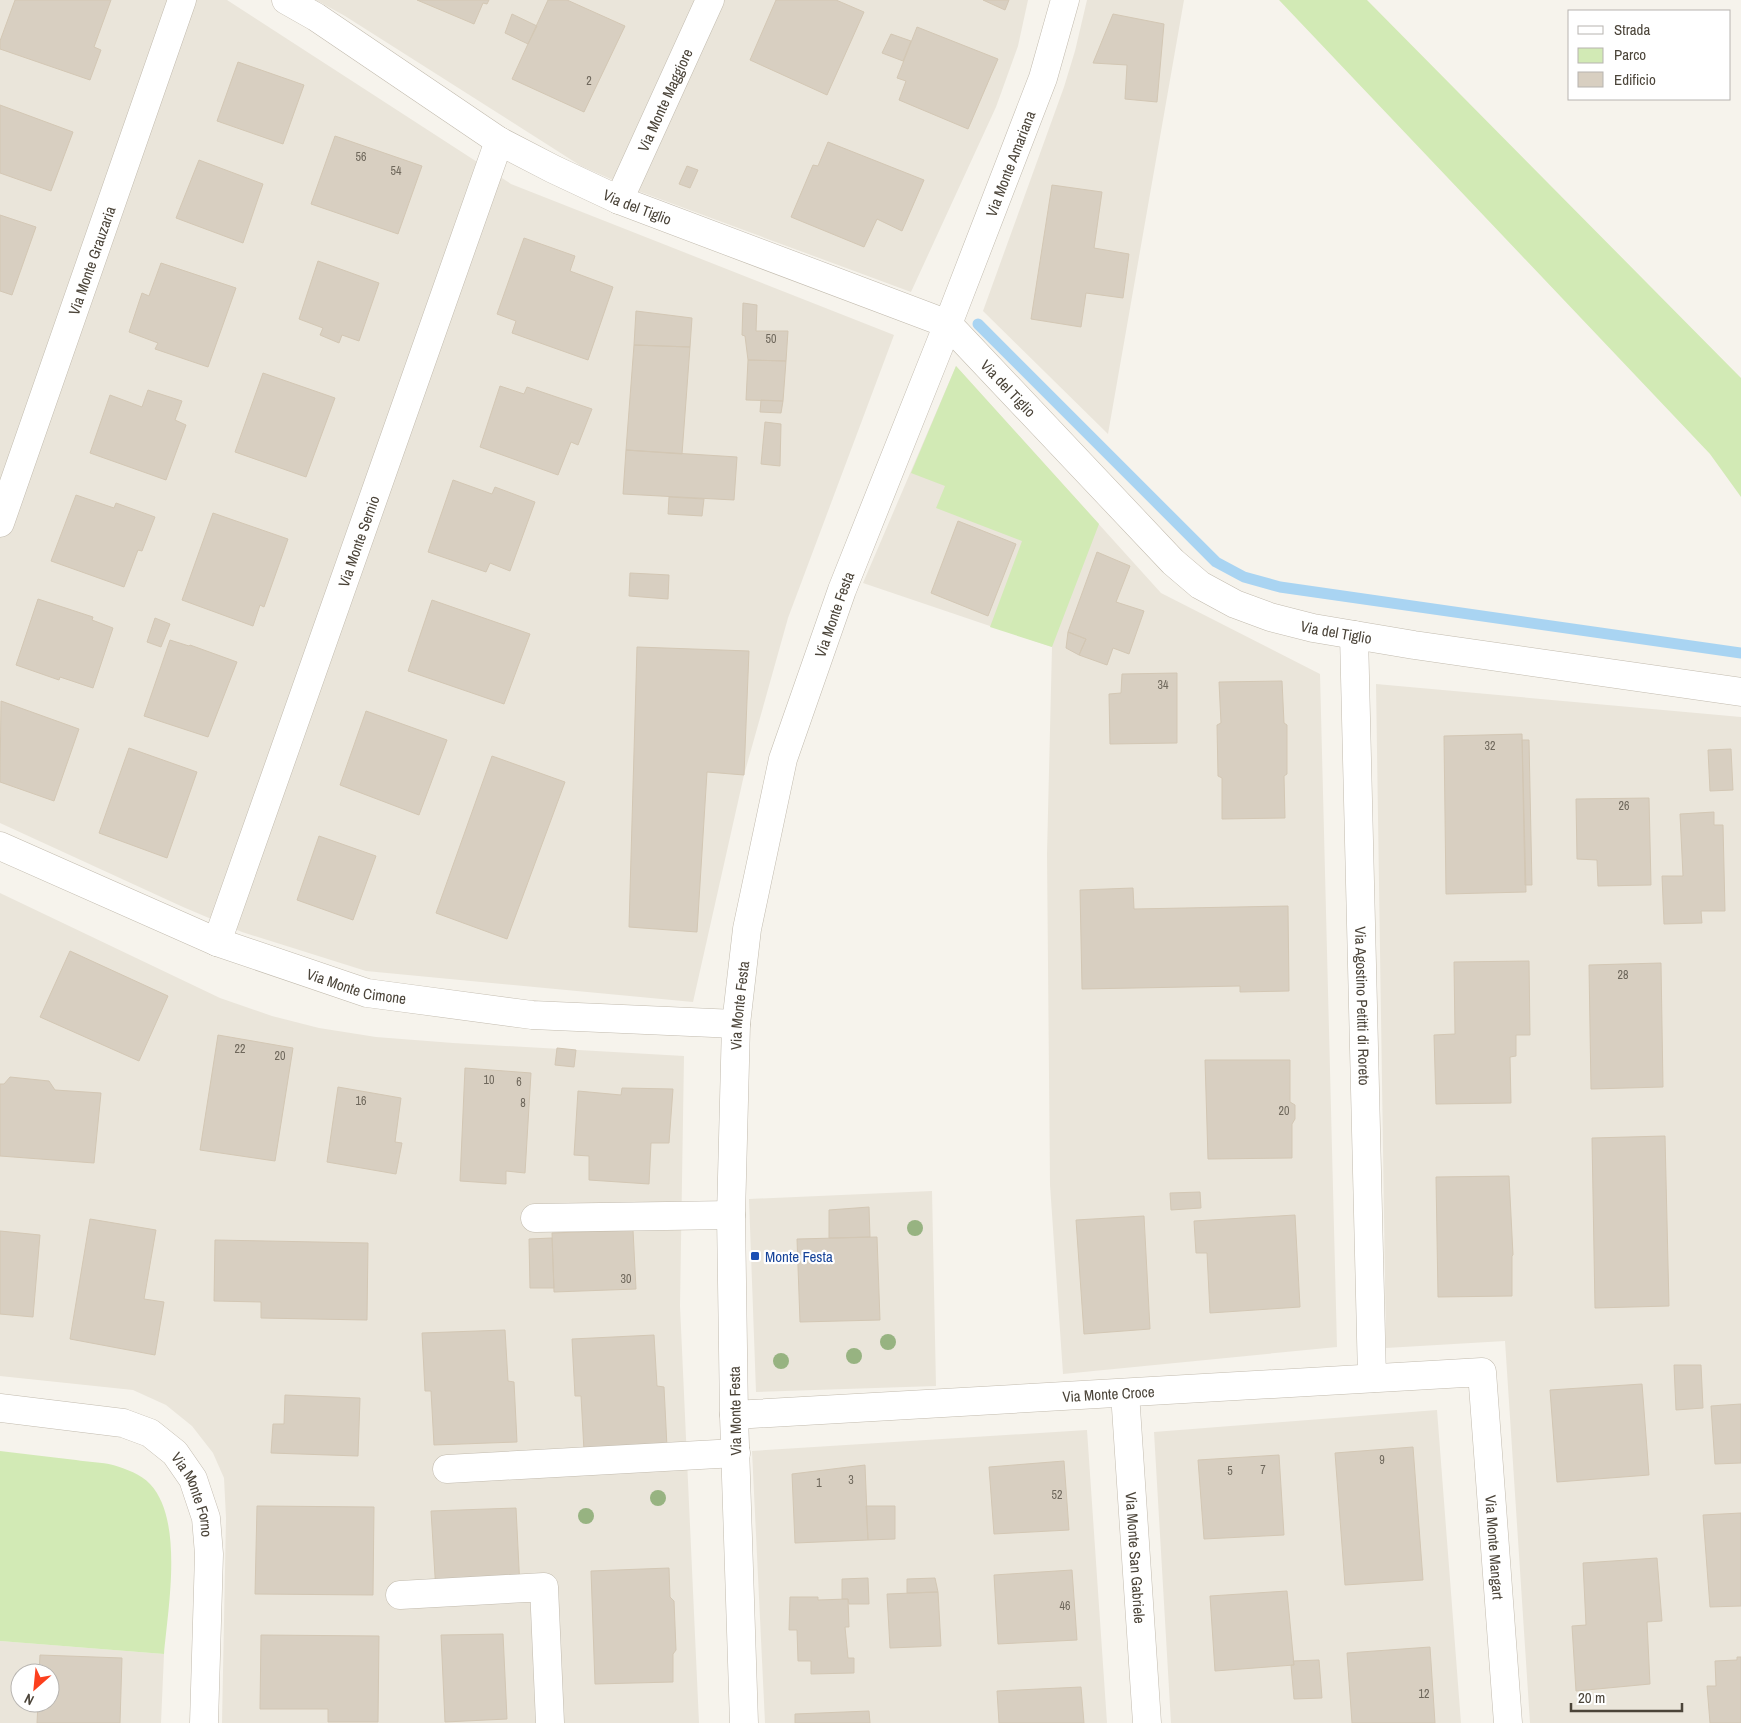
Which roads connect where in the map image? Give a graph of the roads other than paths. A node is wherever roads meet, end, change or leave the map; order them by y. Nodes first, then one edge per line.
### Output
1 (182, 0) edge
2 (286, 0) edge
3 (710, 0) edge
4 (1065, 0) edge
5 (320, 9) edge
6 (499, 141) junction
7 (619, 200) junction
8 (948, 324) junction
9 (0, 523) edge
10 (1354, 635) junction
11 (1741, 692) edge
12 (0, 846) edge
13 (217, 942) junction
14 (736, 1024) junction
15 (731, 1215) junction
16 (535, 1218) dead end
17 (1482, 1372) joint
18 (1372, 1378) junction
19 (1125, 1393) junction
20 (0, 1408) edge
21 (734, 1415) junction
22 (736, 1453) junction
23 (447, 1468) dead end
24 (400, 1595) dead end
25 (204, 1723) edge
26 (550, 1723) edge
27 (744, 1723) edge
28 (1147, 1723) edge
29 (1508, 1723) edge

1 - 9 street, Via Monte Grauzaria
2 - 5 street, Via del Tiglio
3 - 7 street, Via Monte Maggiore
4 - 8 street, Via Monte Amariana
5 - 6 street, Via del Tiglio
6 - 7 street, Via del Tiglio
6 - 13 street, Via Monte Sernio
7 - 8 street, Via del Tiglio
8 - 10 street, Via del Tiglio
8 - 14 street, Via Monte Festa
10 - 11 street, Via del Tiglio
10 - 18 street, Via Agostino Petitti di Roreto
12 - 13 street, Via Monte Cimone
13 - 14 street, Via Monte Cimone
14 - 15 street, Via Monte Festa
15 - 16 street
15 - 21 street, Via Monte Festa
17 - 18 street, Via Monte Croce
17 - 29 street, Via Monte Mangart
18 - 19 street, Via Monte Croce
19 - 21 street, Via Monte Croce
19 - 28 street, Via Monte San Gabriele
20 - 25 street, Via Monte Forno
21 - 22 street, Via Monte Festa
22 - 23 street
22 - 27 street, Via Monte Festa
24 - 26 street

